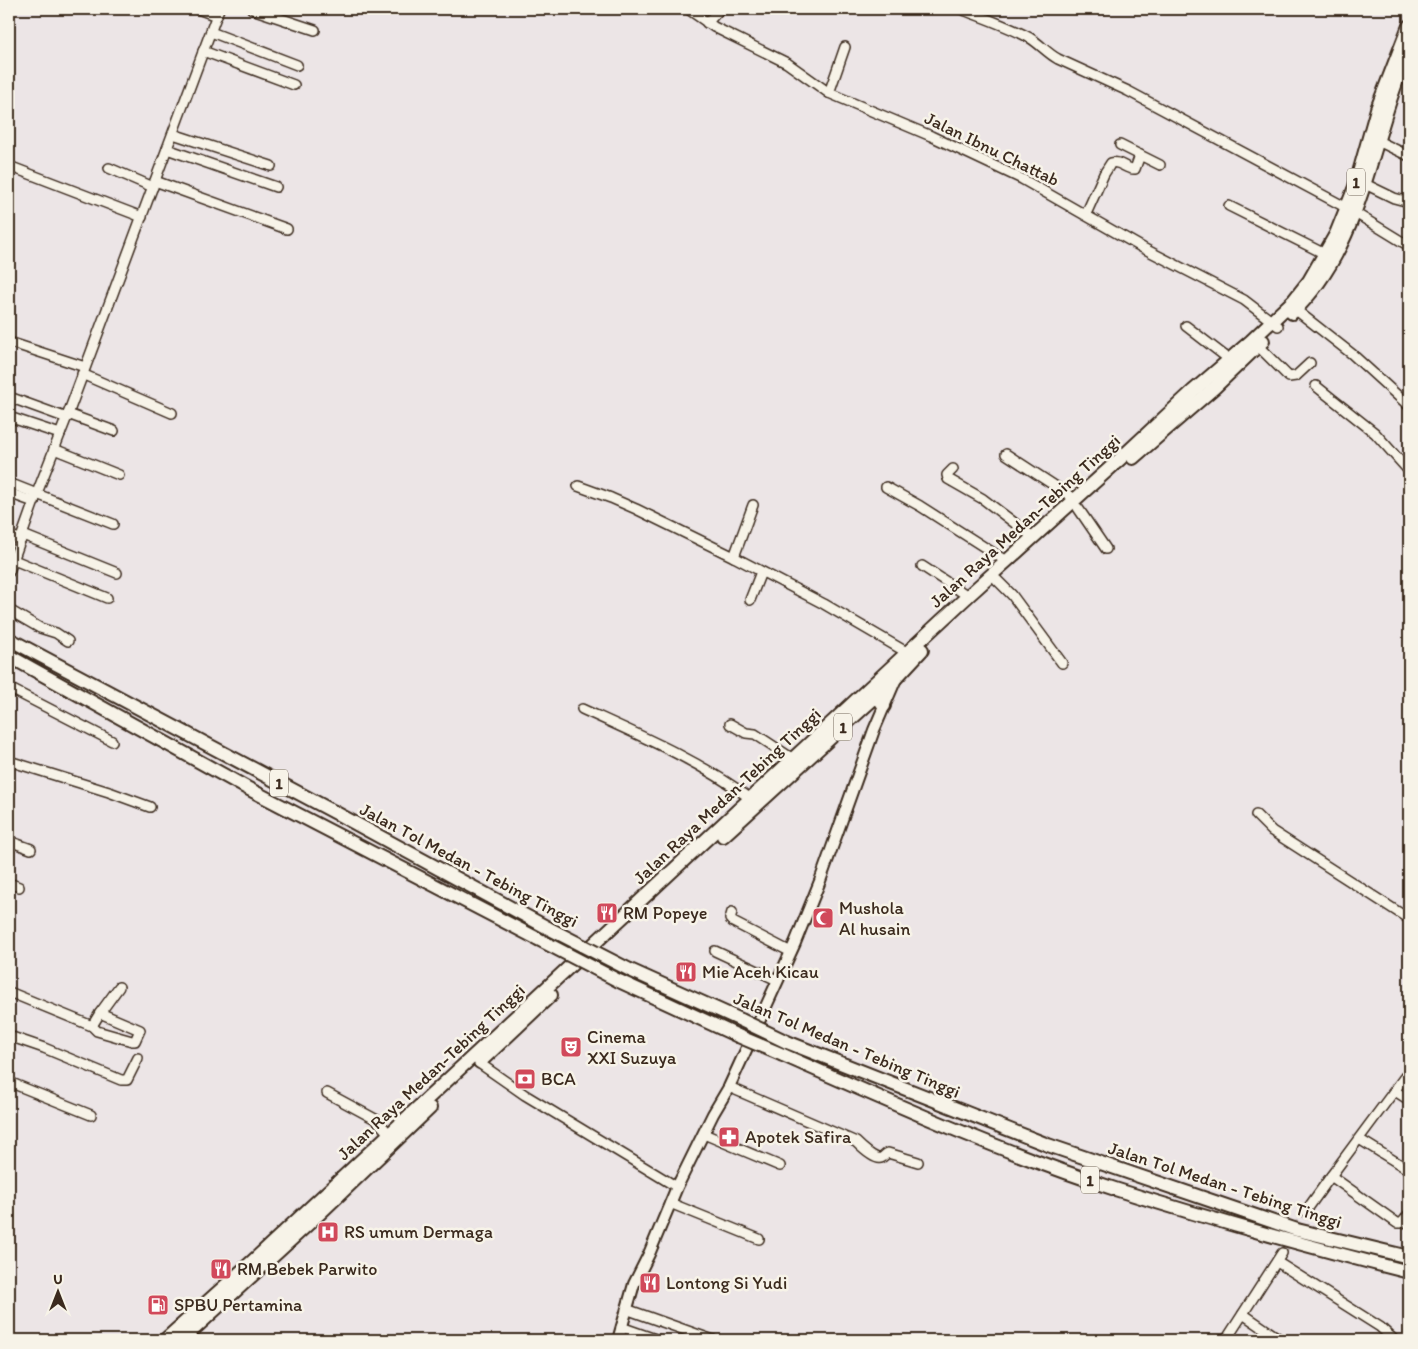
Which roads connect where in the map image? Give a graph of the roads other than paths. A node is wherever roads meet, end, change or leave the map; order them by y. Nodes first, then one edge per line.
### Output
1 (198, 9) edge
2 (252, 9) edge
3 (688, 9) edge
4 (720, 9) edge
5 (961, 9) edge
6 (218, 12) edge
7 (707, 23) junction
8 (1409, 26) edge
9 (315, 30) dead end
10 (211, 32) junction
11 (845, 47) dead end
12 (203, 51) junction
13 (1409, 51) edge
14 (296, 65) dead end
15 (834, 78) junction
16 (294, 85) dead end
17 (817, 85) junction
18 (830, 93) junction
19 (173, 134) junction
20 (1378, 141) junction
21 (1120, 145) dead end
22 (167, 149) junction
23 (1140, 155) junction
24 (1409, 156) edge
25 (1160, 165) dead end
26 (9, 166) edge
27 (271, 166) dead end
28 (109, 168) dead end
29 (154, 184) junction
30 (1365, 184) junction
31 (276, 187) dead end
32 (1409, 202) edge
33 (1229, 206) dead end
34 (1351, 210) junction
35 (1086, 214) junction
36 (142, 216) junction
37 (287, 229) dead end
38 (1409, 246) edge
39 (1325, 254) junction
40 (1296, 310) junction
41 (1275, 324) junction
42 (1186, 326) dead end
43 (9, 342) edge
44 (1258, 346) junction
45 (1230, 360) junction
46 (1310, 364) dead end
47 (83, 371) junction
48 (1316, 386) dead end
49 (9, 397) edge
50 (1409, 406) edge
51 (172, 413) dead end
52 (68, 416) junction
53 (9, 417) edge
54 (114, 431) dead end
55 (60, 434) junction
56 (54, 449) junction
57 (1006, 454) dead end
58 (953, 469) dead end
59 (1409, 471) edge
60 (119, 475) dead end
61 (9, 483) edge
62 (578, 486) dead end
63 (886, 487) dead end
64 (9, 493) edge
65 (35, 498) junction
66 (1076, 504) junction
67 (753, 505) dead end
68 (113, 524) dead end
69 (9, 535) edge
70 (1033, 536) junction
71 (22, 537) junction
72 (1106, 549) dead end
73 (12, 556) edge
74 (734, 557) junction
75 (1006, 561) junction
76 (922, 566) dead end
77 (9, 572) edge
78 (761, 572) junction
79 (117, 574) dead end
80 (997, 580) junction
81 (968, 596) junction
82 (107, 598) dead end
83 (750, 600) dead end
84 (9, 610) edge
85 (9, 638) edge
86 (68, 640) dead end
87 (908, 653) junction
88 (9, 656) edge
89 (1062, 663) dead end
90 (893, 674) junction
91 (9, 688) edge
92 (879, 702) junction
93 (582, 709) dead end
94 (730, 724) dead end
95 (112, 742) dead end
96 (793, 759) junction
97 (9, 760) edge
98 (751, 799) junction
99 (150, 807) dead end
100 (1256, 815) dead end
101 (9, 841) edge
102 (31, 849) dead end
103 (9, 883) edge
104 (19, 887) dead end
105 (732, 912) dead end
106 (1409, 919) edge
107 (715, 950) dead end
108 (791, 952) junction
109 (777, 980) junction
110 (119, 986) dead end
111 (9, 992) edge
112 (100, 1013) junction
113 (92, 1026) junction
114 (9, 1036) edge
115 (138, 1058) dead end
116 (479, 1062) junction
117 (1409, 1070) edge
118 (9, 1082) edge
119 (729, 1087) junction
120 (1395, 1091) junction
121 (327, 1092) dead end
122 (1409, 1100) edge
123 (91, 1115) dead end
124 (389, 1134) junction
125 (704, 1134) junction
126 (1359, 1139) junction
127 (918, 1162) dead end
128 (780, 1166) dead end
129 (1409, 1170) edge
130 (1330, 1176) junction
131 (677, 1187) junction
132 (670, 1203) junction
133 (1306, 1211) tunnel mouth
134 (1409, 1214) edge
135 (759, 1239) dead end
136 (1282, 1253) tunnel mouth
137 (1409, 1257) edge
138 (1277, 1262) junction
139 (1409, 1272) edge
140 (626, 1309) junction
141 (1243, 1314) junction
142 (621, 1327) junction
143 (165, 1340) edge
144 (182, 1340) edge
145 (618, 1340) edge
146 (658, 1340) edge
147 (713, 1340) edge
148 (1226, 1340) edge
149 (1281, 1340) edge
150 (1394, 1340) edge

1 - 6 street
2 - 9 street
3 - 7 street, Jalan Ibnu Chattab
4 - 7 street
5 - 34 street
6 - 10 street
7 - 17 street, Jalan Ibnu Chattab
8 - 34 highway, Jalan Raya Medan-Tebing Tinggi / 1
10 - 12 street
10 - 14 street
11 - 15 street
12 - 16 street
12 - 19 street
13 - 20 highway, Jalan Raya Medan-Tebing Tinggi / 1
15 - 17 street
15 - 18 street
17 - 18 street, Jalan Ibnu Chattab
18 - 35 street, Jalan Ibnu Chattab
19 - 22 street
19 - 27 street
20 - 24 street
20 - 30 highway, Jalan Raya Medan-Tebing Tinggi / 1
21 - 23 street
22 - 29 street
22 - 31 street
23 - 25 street
23 - 35 street
26 - 36 street
28 - 29 street
29 - 36 street
29 - 37 street
30 - 32 street
30 - 34 highway, Jalan Raya Medan-Tebing Tinggi / 1
33 - 39 street
34 - 38 street
34 - 39 highway, Jalan Raya Medan-Tebing Tinggi / 1
34 - 40 highway, Jalan Raya Medan-Tebing Tinggi / 1
35 - 41 street, Jalan Ibnu Chattab
36 - 47 street
39 - 41 highway, Jalan Raya Medan-Tebing Tinggi / 1
40 - 41 highway, Jalan Raya Medan-Tebing Tinggi / 1
40 - 50 street
41 - 44 highway, Jalan Raya Medan-Tebing Tinggi / 1
41 - 45 highway, Jalan Raya Medan-Tebing Tinggi / 1
42 - 45 street
43 - 47 street
44 - 46 street
44 - 66 highway, Jalan Raya Medan-Tebing Tinggi / 1
45 - 66 highway, Jalan Raya Medan-Tebing Tinggi / 1
47 - 51 street
47 - 52 street
48 - 59 street
49 - 52 street
52 - 54 street
52 - 55 street
53 - 55 street
55 - 56 street
56 - 60 street
56 - 65 street
57 - 66 street
58 - 70 street
61 - 65 street
62 - 74 street
63 - 75 street
64 - 65 street
65 - 68 street
65 - 71 street
66 - 70 highway, Jalan Raya Medan-Tebing Tinggi / 1
66 - 72 street
66 - 80 highway, Jalan Raya Medan-Tebing Tinggi / 1
67 - 74 street
69 - 71 street
70 - 75 highway, Jalan Raya Medan-Tebing Tinggi / 1
71 - 73 street
71 - 79 street
73 - 77 street
73 - 82 street
74 - 78 street
75 - 81 highway, Jalan Raya Medan-Tebing Tinggi / 1
76 - 81 street
78 - 83 street
78 - 87 street
80 - 89 street
80 - 90 highway, Jalan Raya Medan-Tebing Tinggi / 1
81 - 87 highway, Jalan Raya Medan-Tebing Tinggi / 1
84 - 86 street
85 - 137 highway, Jalan Tol Medan - Tebing Tinggi / 1, bridge
87 - 90 highway, Jalan Raya Medan-Tebing Tinggi / 1
88 - 139 highway, Jalan Tol Medan - Tebing Tinggi / 1, bridge
90 - 92 highway, Jalan Raya Medan-Tebing Tinggi / 1
90 - 96 highway, Jalan Raya Medan-Tebing Tinggi / 1
91 - 95 street
92 - 108 main road
92 - 116 highway, Jalan Raya Medan-Tebing Tinggi / 1
93 - 98 street
94 - 96 street
96 - 98 highway, Jalan Raya Medan-Tebing Tinggi / 1
97 - 99 street
98 - 124 highway, Jalan Raya Medan-Tebing Tinggi / 1
100 - 106 street
101 - 102 street
103 - 104 street
105 - 108 street
107 - 109 street
108 - 109 main road
109 - 119 main road
110 - 112 street
111 - 113 street
112 - 113 street
112 - 113 street
114 - 115 street
116 - 131 street
116 - 144 highway, Jalan Raya Medan-Tebing Tinggi / 1
117 - 120 street
118 - 123 street
119 - 125 main road
119 - 127 street
120 - 122 street
120 - 126 street
121 - 124 street
124 - 143 highway, Jalan Raya Medan-Tebing Tinggi / 1
125 - 128 street
125 - 131 main road
126 - 129 street
126 - 130 street
130 - 133 street
130 - 134 street
131 - 132 main road
132 - 135 street
132 - 140 main road
136 - 138 street
138 - 141 street
138 - 150 street
140 - 142 main road
140 - 147 street
141 - 148 street
141 - 149 street
142 - 145 main road
142 - 146 street

